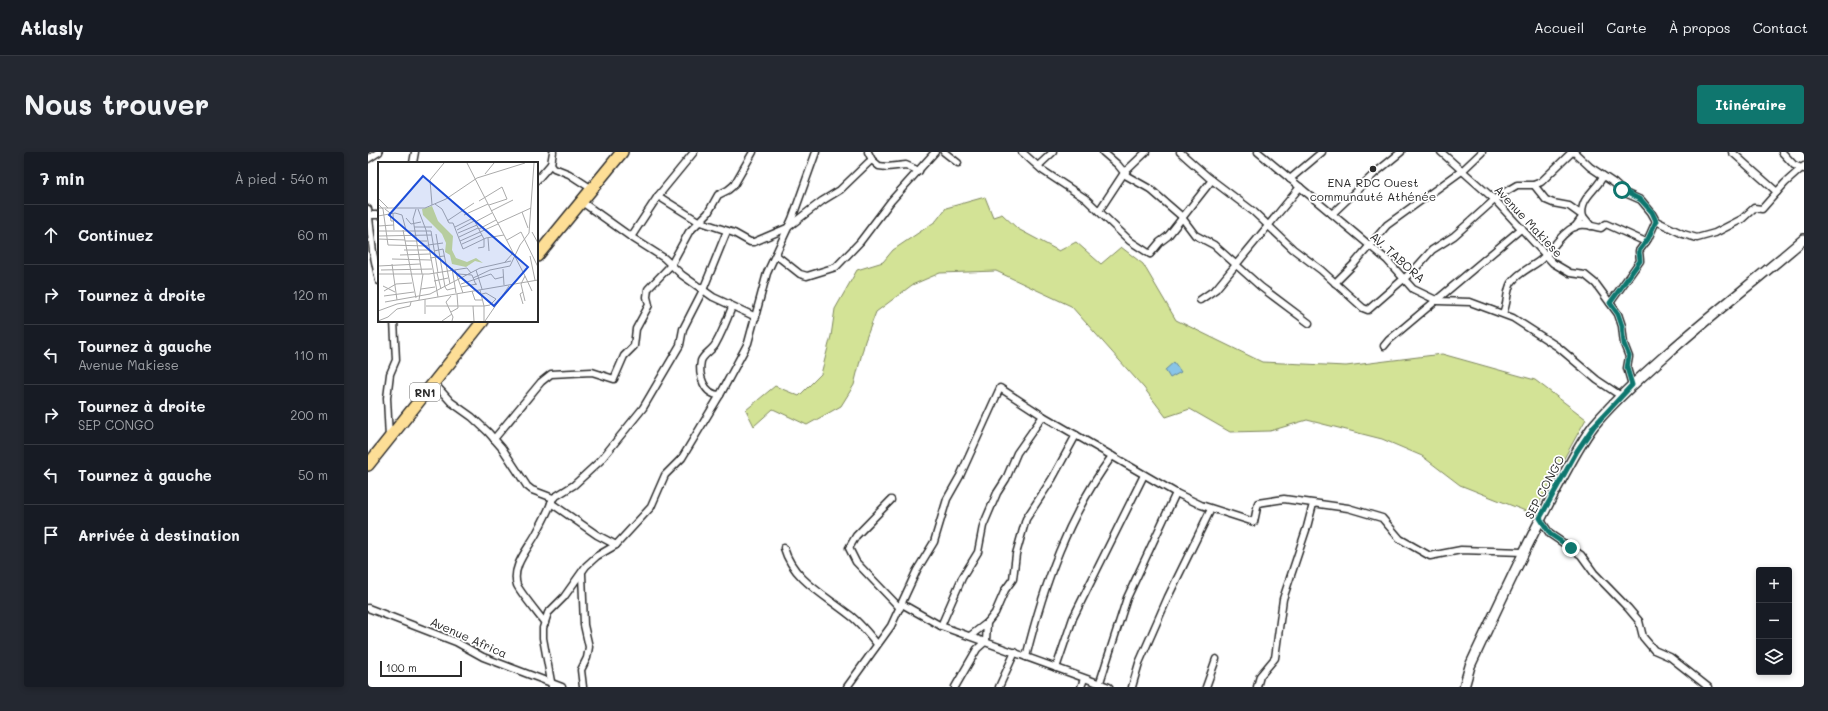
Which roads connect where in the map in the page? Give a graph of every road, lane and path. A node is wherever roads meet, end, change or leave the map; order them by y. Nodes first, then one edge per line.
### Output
1 (378, 152) edge
2 (415, 152) edge
3 (553, 152) edge
4 (622, 152) edge
5 (694, 152) edge
6 (753, 152) edge
7 (816, 152) edge
8 (868, 152) edge
9 (935, 152) edge
10 (944, 152) edge
11 (1022, 152) edge
12 (1052, 152) edge
13 (1103, 152) edge
14 (1146, 152) edge
15 (1180, 152) edge
16 (1258, 152) edge
17 (1322, 152) edge
18 (1401, 152) edge
19 (1441, 152) edge
20 (1482, 152) edge
21 (1573, 152) edge
22 (1732, 152) edge
23 (1782, 152) edge
24 (368, 159) edge
25 (872, 160) junction
26 (413, 162) edge
27 (958, 163) dead end
28 (551, 164) junction
29 (1038, 166) junction
30 (1804, 168) edge
31 (1463, 170) junction
32 (919, 171) junction
33 (1124, 173) junction
34 (1603, 176) junction
35 (538, 179) edge
36 (1290, 179) junction
37 (1212, 180) junction
38 (1534, 185) junction
39 (1300, 187) junction
40 (592, 189) junction
41 (1777, 192) junction
42 (658, 196) junction
43 (1495, 200) junction
44 (582, 202) junction
45 (1099, 211) junction
46 (368, 212) edge
47 (1332, 214) junction
48 (378, 215) edge
49 (1584, 216) junction
50 (1182, 217) junction
51 (698, 221) junction
52 (1656, 221) junction
53 (1268, 226) junction
54 (1591, 226) junction
55 (1575, 227) junction
56 (787, 228) junction
57 (1521, 229) junction
58 (727, 231) junction
59 (630, 237) junction
60 (1804, 240) edge
61 (1646, 242) junction
62 (1370, 246) junction
63 (1545, 254) junction
64 (538, 255) edge
65 (776, 255) junction
66 (671, 265) junction
67 (1236, 265) junction
68 (378, 276) edge
69 (1404, 278) junction
70 (1335, 283) junction
71 (703, 290) junction
72 (1200, 300) dead end
73 (1436, 300) junction
74 (1610, 303) junction
75 (732, 308) junction
76 (1503, 313) junction
77 (756, 317) junction
78 (394, 322) edge
79 (482, 322) edge
80 (1309, 323) dead end
81 (1384, 346) dead end
82 (433, 382) junction
83 (1632, 385) junction
84 (720, 394) junction
85 (1621, 396) junction
86 (1043, 416) junction
87 (1076, 435) junction
88 (389, 438) junction
89 (494, 439) junction
90 (1112, 456) junction
91 (368, 465) edge
92 (1144, 475) junction
93 (1176, 493) junction
94 (552, 500) junction
95 (891, 500) dead end
96 (1313, 504) junction
97 (1211, 508) junction
98 (1540, 518) junction
99 (616, 545) junction
100 (784, 548) dead end
101 (1523, 552) junction
102 (586, 566) junction
103 (901, 606) junction
104 (368, 608) edge
105 (545, 623) junction
106 (987, 623) junction
107 (941, 626) junction
108 (970, 636) junction
109 (986, 641) junction
110 (877, 644) junction
111 (1015, 652) junction
112 (1026, 657) junction
113 (1216, 659) dead end
114 (1056, 668) junction
115 (1084, 679) junction
116 (1100, 682) junction
117 (552, 685) edge
118 (562, 687) edge
119 (584, 687) edge
120 (846, 687) edge
121 (955, 687) edge
122 (999, 687) edge
123 (1081, 687) edge
124 (1110, 687) edge
125 (1132, 687) edge
126 (1206, 687) edge
127 (1257, 687) edge
128 (1464, 687) edge
129 (1708, 687) edge

1 - 24 street
2 - 26 street
3 - 28 street
4 - 40 highway
5 - 42 street
6 - 51 street
7 - 56 street
8 - 25 street
9 - 32 street
10 - 27 street
11 - 29 street
12 - 29 street
13 - 33 street
14 - 33 street
15 - 37 street
16 - 36 street, AV. TABORA
17 - 36 street
18 - 47 street
19 - 31 street, Avenue Makiese
20 - 31 street
21 - 34 street
21 - 38 street
22 - 41 street
23 - 30 street
25 - 32 street
25 - 56 street
28 - 35 street
28 - 40 street
29 - 45 street
30 - 41 street
31 - 43 street, Avenue Makiese
31 - 62 street
32 - 65 street
33 - 45 street
33 - 50 street
34 - 49 street
34 - 52 street
36 - 39 street, AV. TABORA
37 - 50 street
37 - 53 street
38 - 43 street
38 - 49 street
39 - 47 street, AV. TABORA
39 - 53 street
40 - 44 highway
41 - 52 street
42 - 51 street
42 - 59 street
43 - 57 street, Avenue Makiese
43 - 69 street
44 - 59 street
44 - 64 highway
45 - 50 street
46 - 48 street
46 - 68 street
47 - 62 street, AV. TABORA
49 - 54 street
49 - 55 street
50 - 67 street
51 - 58 street
51 - 66 street
52 - 61 street
53 - 67 street
53 - 70 street
54 - 55 street
54 - 61 street
55 - 63 street
56 - 58 street
56 - 65 street
57 - 63 street, Avenue Makiese
57 - 73 street
58 - 71 street
59 - 66 street
60 - 83 street, SEP CONGO
61 - 74 street
62 - 69 street, AV. TABORA
62 - 70 street
63 - 74 street, Avenue Makiese
63 - 76 street
65 - 77 street
66 - 71 street
66 - 89 street
67 - 72 street
67 - 80 street
69 - 70 street
69 - 73 street, AV. TABORA
71 - 75 street
71 - 94 street
73 - 76 street, AV. TABORA
73 - 81 street
74 - 83 street, Avenue Makiese
75 - 77 street
75 - 84 street
76 - 85 street, AV. TABORA
77 - 84 street
78 - 88 street
79 - 82 highway, RN1
82 - 88 highway, RN1
82 - 89 street
83 - 85 street, SEP CONGO
84 - 99 street
85 - 98 street, SEP CONGO
86 - 87 street
86 - 103 street
86 - 107 street
87 - 90 street
87 - 106 street
88 - 91 highway, RN1
89 - 94 street
90 - 92 street
90 - 112 street
92 - 93 street
92 - 114 street
93 - 97 street
93 - 116 street
94 - 99 street
94 - 105 street
95 - 103 street
96 - 97 street
96 - 101 street
96 - 127 street
97 - 125 street
98 - 101 street, SEP CONGO
98 - 129 street
99 - 102 street
100 - 110 street
101 - 128 street, SEP CONGO
102 - 105 street
102 - 119 street
103 - 107 street
103 - 110 street
104 - 117 street, Avenue Africa
105 - 117 street
106 - 108 street
106 - 109 street
107 - 108 street
108 - 109 street
109 - 111 street
109 - 121 street
110 - 120 street
111 - 112 street
111 - 122 street
112 - 114 street
113 - 126 street
114 - 115 street
115 - 116 street
115 - 123 street
116 - 124 street
117 - 118 street, Avenue Africa

